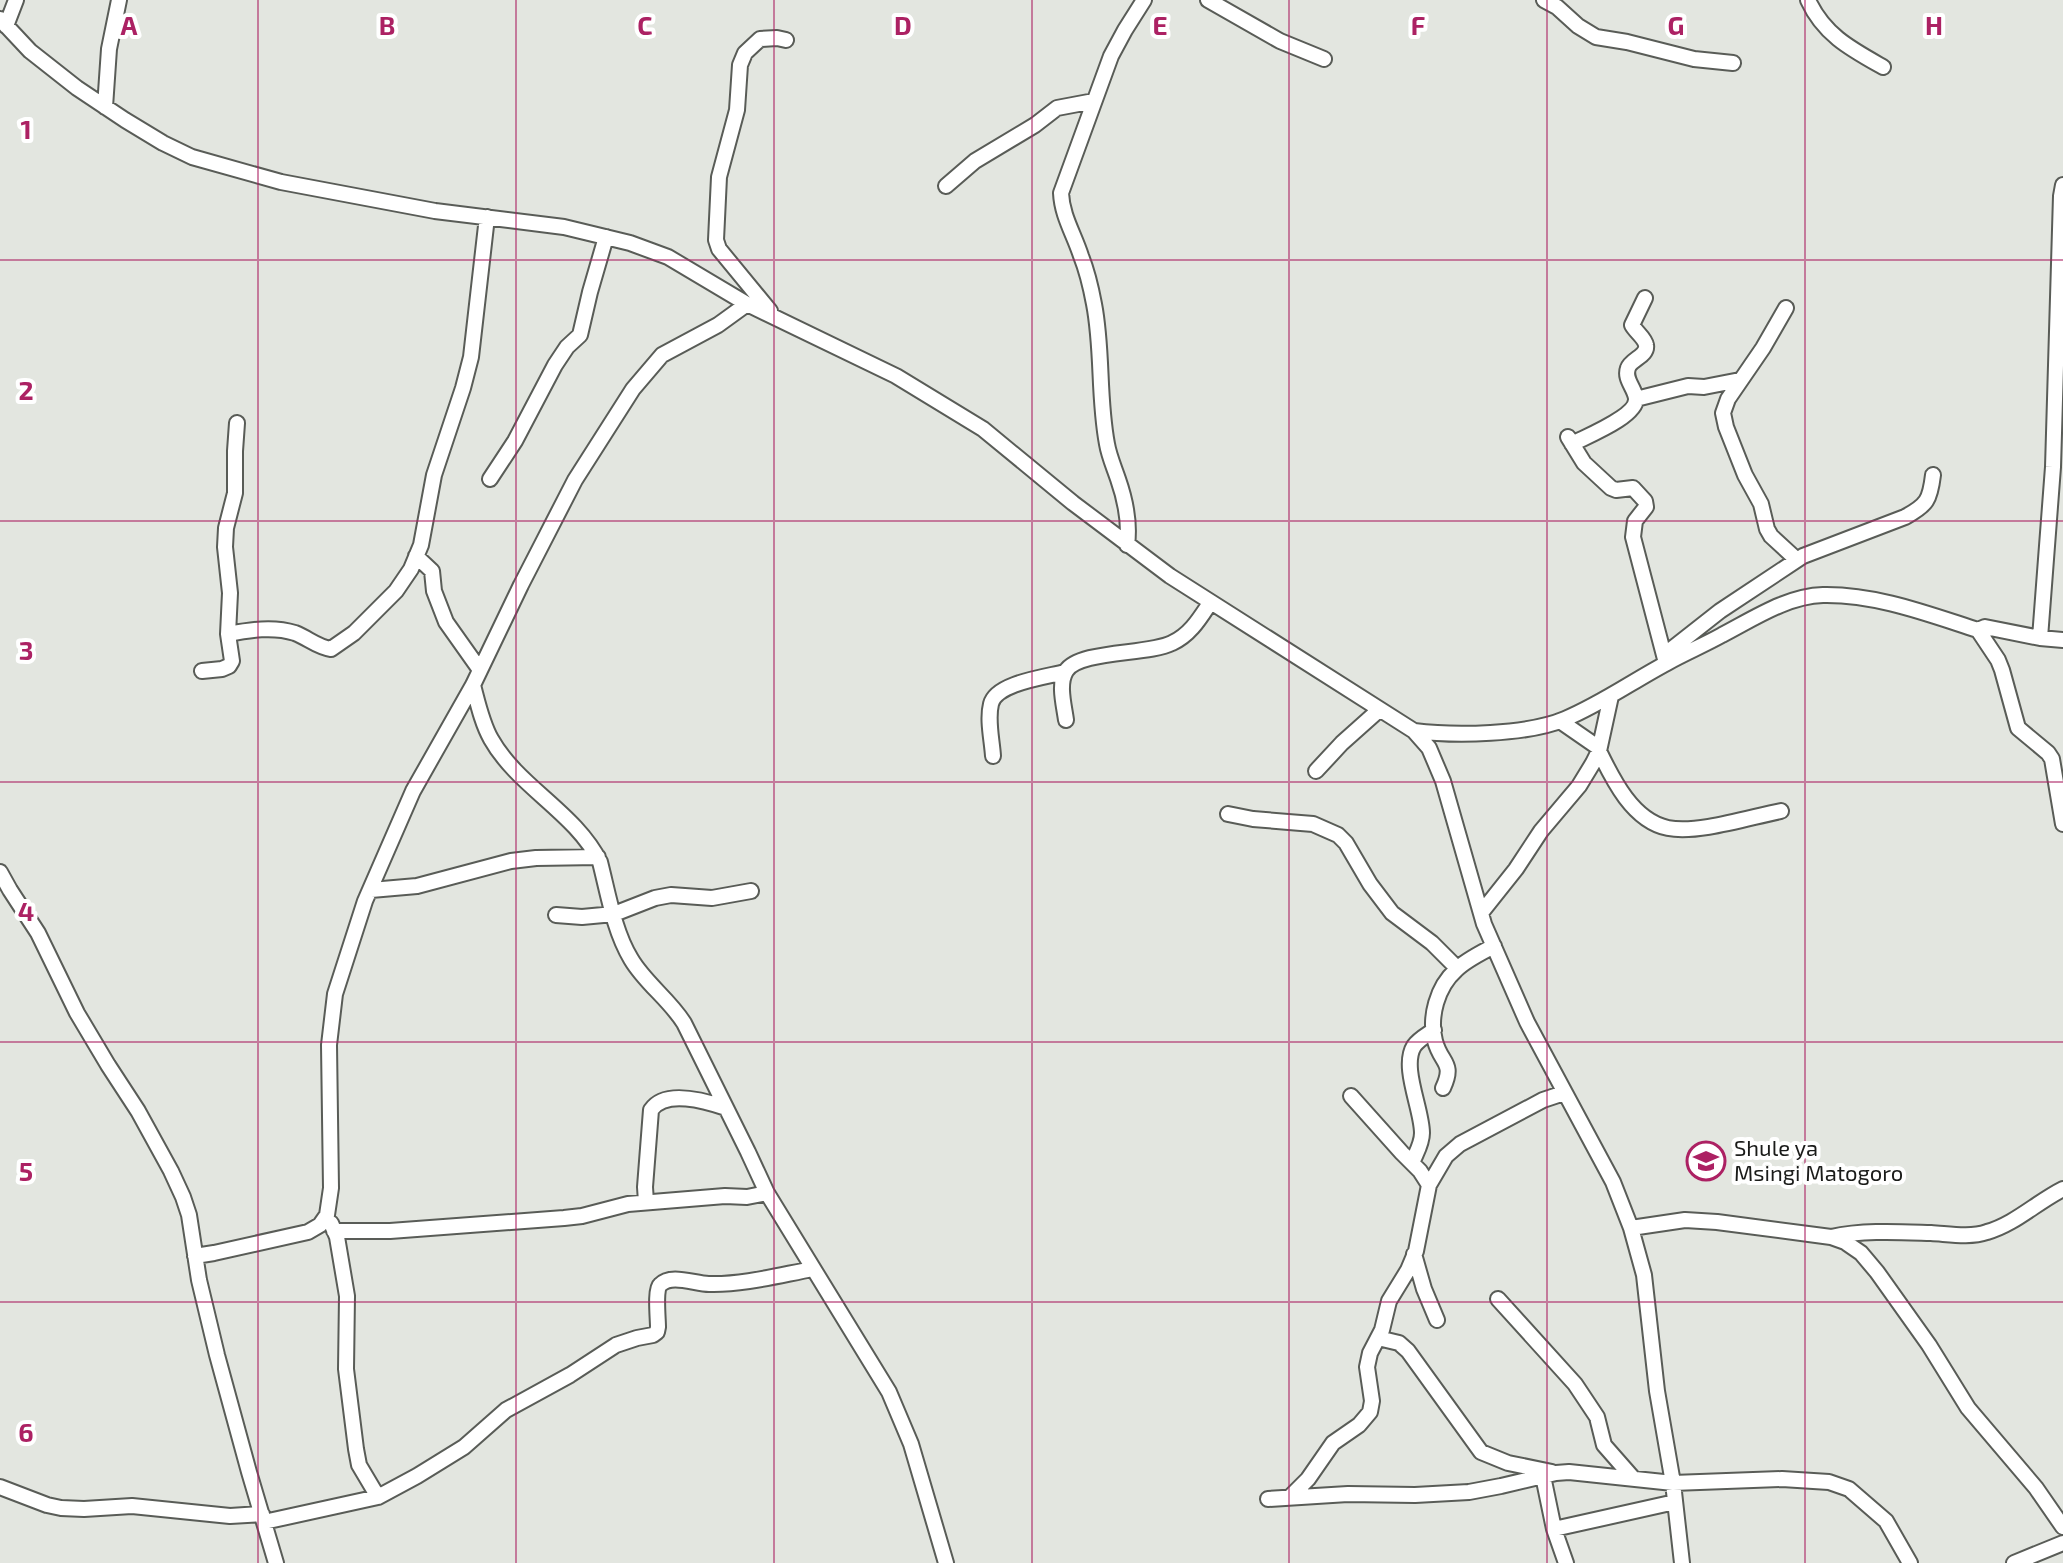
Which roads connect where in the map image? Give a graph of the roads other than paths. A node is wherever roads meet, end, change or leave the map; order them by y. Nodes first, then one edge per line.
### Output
1 (16, 0) edge
2 (119, 0) edge
3 (1144, 0) edge
4 (1208, 0) edge
5 (1544, 0) edge
6 (1808, 0) edge
7 (3, 23) edge
8 (786, 40) dead end
9 (1324, 59) dead end
10 (1733, 63) dead end
11 (1883, 67) dead end
12 (1094, 101) junction
13 (105, 107) junction
14 (2063, 185) edge
15 (946, 186) dead end
16 (487, 217) junction
17 (606, 237) junction
18 (1645, 298) dead end
19 (747, 304) junction
20 (1786, 308) dead end
21 (775, 318) junction
22 (2059, 377) edge
23 (1740, 380) junction
24 (1636, 399) junction
25 (237, 423) dead end
26 (1933, 475) dead end
27 (490, 479) dead end
28 (1127, 545) junction
29 (416, 556) junction
30 (1796, 559) junction
31 (1210, 603) junction
32 (1978, 630) junction
33 (228, 634) junction
34 (2040, 638) junction
35 (2063, 640) edge
36 (1665, 659) junction
37 (480, 670) junction
38 (202, 671) dead end
39 (1065, 672) junction
40 (473, 685) junction
41 (1611, 696) junction
42 (1379, 710) junction
43 (1066, 720) dead end
44 (1560, 721) junction
45 (1414, 731) junction
46 (1599, 749) junction
47 (993, 756) dead end
48 (1316, 771) dead end
49 (1781, 811) dead end
50 (1228, 814) dead end
51 (2063, 824) edge
52 (598, 857) junction
53 (0, 872) edge
54 (371, 890) junction
55 (751, 891) dead end
56 (1481, 913) junction
57 (614, 914) junction
58 (556, 915) dead end
59 (1494, 946) junction
60 (1457, 968) junction
61 (1434, 1030) junction
62 (1443, 1088) dead end
63 (1564, 1093) junction
64 (1351, 1096) dead end
65 (726, 1108) junction
66 (1412, 1163) junction
67 (1429, 1185) junction
68 (2063, 1189) edge
69 (767, 1193) junction
70 (646, 1202) junction
71 (327, 1215) junction
72 (1631, 1228) junction
73 (334, 1231) junction
74 (1831, 1237) junction
75 (1414, 1254) junction
76 (195, 1256) junction
77 (813, 1269) junction
78 (1498, 1299) dead end
79 (1437, 1320) dead end
80 (1378, 1338) junction
81 (1550, 1474) junction
82 (1633, 1478) junction
83 (1673, 1483) junction
84 (0, 1487) edge
85 (378, 1497) junction
86 (1290, 1497) junction
87 (1268, 1499) dead end
88 (1675, 1502) junction
89 (263, 1518) junction
90 (2063, 1527) edge
91 (1554, 1529) junction
92 (2063, 1543) edge
93 (276, 1563) edge
94 (946, 1563) edge
95 (1566, 1563) edge
96 (1682, 1563) edge
97 (1910, 1563) edge
98 (2014, 1563) edge

1 - 7 street
2 - 13 street
3 - 12 street
4 - 9 street
5 - 10 street
6 - 11 street
7 - 13 street
8 - 21 street
12 - 15 street
12 - 28 street
13 - 16 street
14 - 22 street
16 - 17 street
16 - 29 street
17 - 19 street
17 - 27 street
18 - 24 street
19 - 21 street
19 - 37 street
20 - 23 street
21 - 28 street
22 - 34 street
23 - 24 street
23 - 30 street
24 - 36 street
25 - 33 street
26 - 30 street
28 - 31 street
29 - 33 street
29 - 37 street
30 - 36 street
31 - 39 street
31 - 42 street
32 - 34 street
32 - 36 street
32 - 51 street
33 - 38 street
34 - 35 street
36 - 41 street
37 - 40 street
39 - 43 street
39 - 47 street
40 - 52 street
40 - 54 street
41 - 44 street
41 - 46 street
42 - 45 street
42 - 48 street
44 - 45 street
44 - 46 street
45 - 56 street
46 - 49 street
46 - 56 street
50 - 60 street
52 - 54 street
52 - 57 street
53 - 76 street
54 - 71 street
55 - 57 street
56 - 59 street
57 - 58 street
57 - 65 street
59 - 60 street
59 - 63 street
60 - 61 street
61 - 62 street
61 - 66 street
63 - 67 street
63 - 72 street
64 - 66 street
65 - 69 street
65 - 70 street
66 - 67 street
67 - 75 street
68 - 74 street
69 - 70 street
69 - 77 street
70 - 73 street
71 - 73 street
71 - 76 street
72 - 74 street
72 - 83 street
73 - 85 street
74 - 90 street
75 - 79 street
75 - 80 street
76 - 89 street
77 - 85 street
77 - 94 street
78 - 82 street
80 - 81 street
80 - 86 street
81 - 82 street
81 - 86 street
81 - 91 street
82 - 83 street
83 - 88 street
83 - 97 street
84 - 89 street
85 - 89 street
86 - 87 street
88 - 91 street
88 - 96 street
89 - 93 street
91 - 95 street
92 - 98 street

